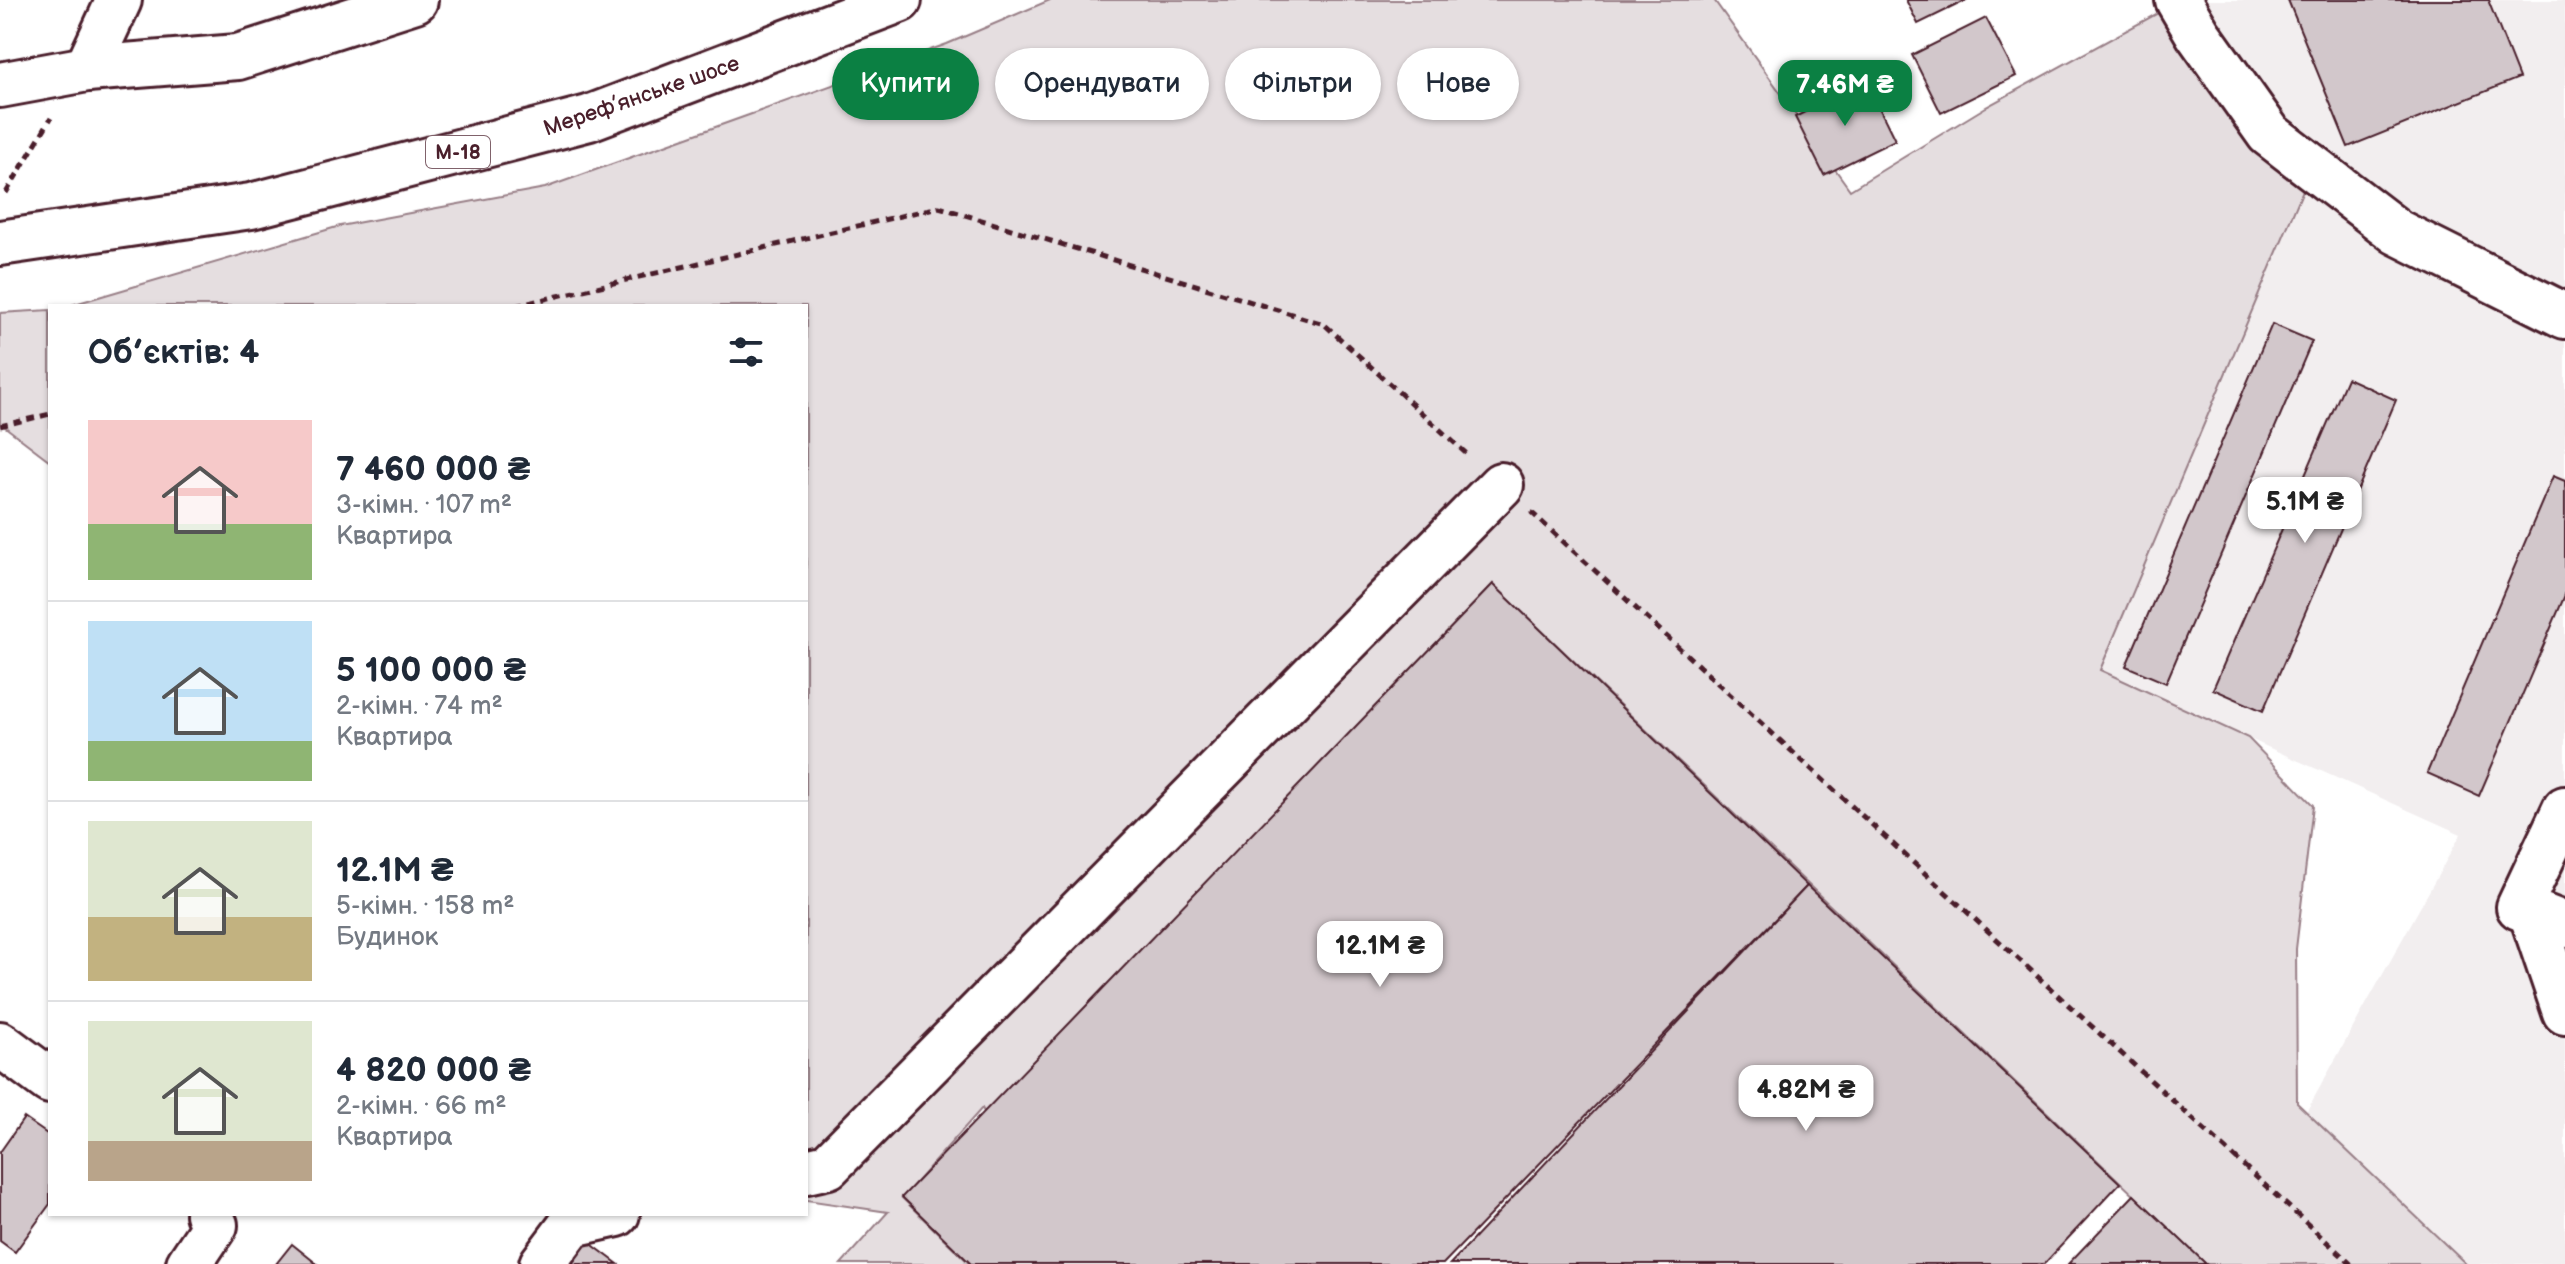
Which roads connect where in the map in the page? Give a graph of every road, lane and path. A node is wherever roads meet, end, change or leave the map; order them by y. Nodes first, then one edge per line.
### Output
1 (119, 0) edge
2 (415, 0) edge
3 (899, 0) edge
4 (2178, 0) edge
5 (87, 69) junction
6 (0, 85) edge
7 (6, 193) dead end
8 (0, 243) edge
9 (524, 304) edge
10 (2565, 316) edge
11 (48, 414) edge
12 (0, 426) edge
13 (1501, 485) junction
14 (2565, 809) edge
15 (2548, 918) edge
16 (2565, 1012) edge
17 (0, 1044) edge
18 (48, 1080) edge
19 (808, 1171) edge
20 (209, 1216) edge
21 (608, 1216) edge
22 (189, 1264) edge
23 (542, 1264) edge
24 (2351, 1264) edge

1 - 5 main road
2 - 5 main road
3 - 8 main road, Мереф’янське шосе / М-18
4 - 10 main road
5 - 6 main road
5 - 7 path
9 - 13 path
11 - 12 path
13 - 19 main road
13 - 24 path
14 - 15 main road
15 - 16 main road
17 - 18 main road
20 - 22 main road
21 - 23 main road

